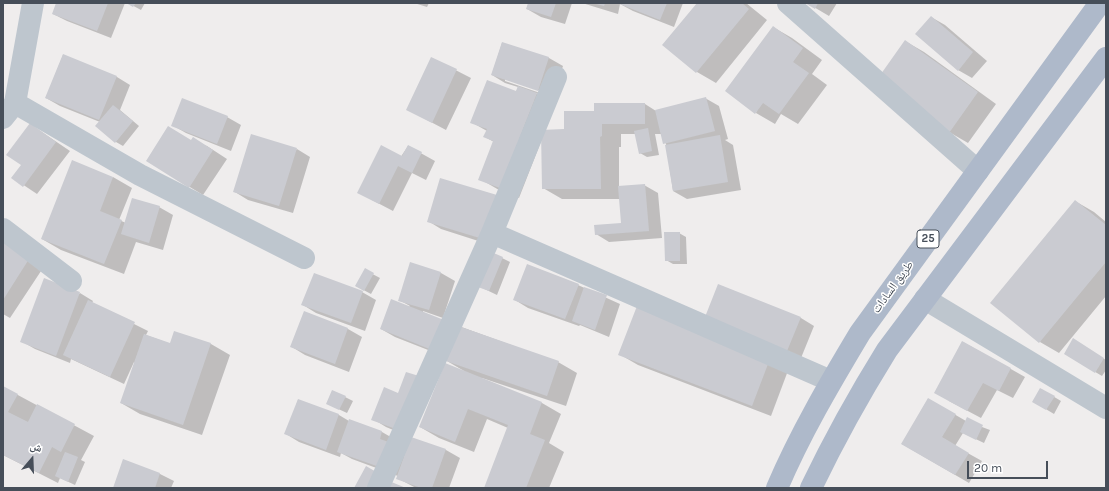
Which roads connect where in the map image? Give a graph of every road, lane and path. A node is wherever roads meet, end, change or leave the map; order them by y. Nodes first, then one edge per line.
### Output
1 (34, 3) edge
2 (788, 3) edge
3 (1100, 3) edge
4 (1106, 58) edge
5 (556, 77) dead end
6 (9, 111) edge
7 (978, 171) junction
8 (3, 229) edge
9 (492, 233) junction
10 (304, 258) dead end
11 (71, 281) dead end
12 (925, 299) junction
13 (831, 381) junction
14 (1106, 408) edge
15 (378, 488) edge
16 (777, 488) edge
17 (811, 488) edge

1 - 6 street
2 - 7 street
3 - 7 main road, طريق السادات / 25
4 - 12 main road
5 - 9 street
6 - 10 street
7 - 13 main road, طريق السادات / 25
8 - 11 street
9 - 13 street
9 - 15 street
12 - 14 street
12 - 17 main road
13 - 16 main road, طريق السادات / 25

